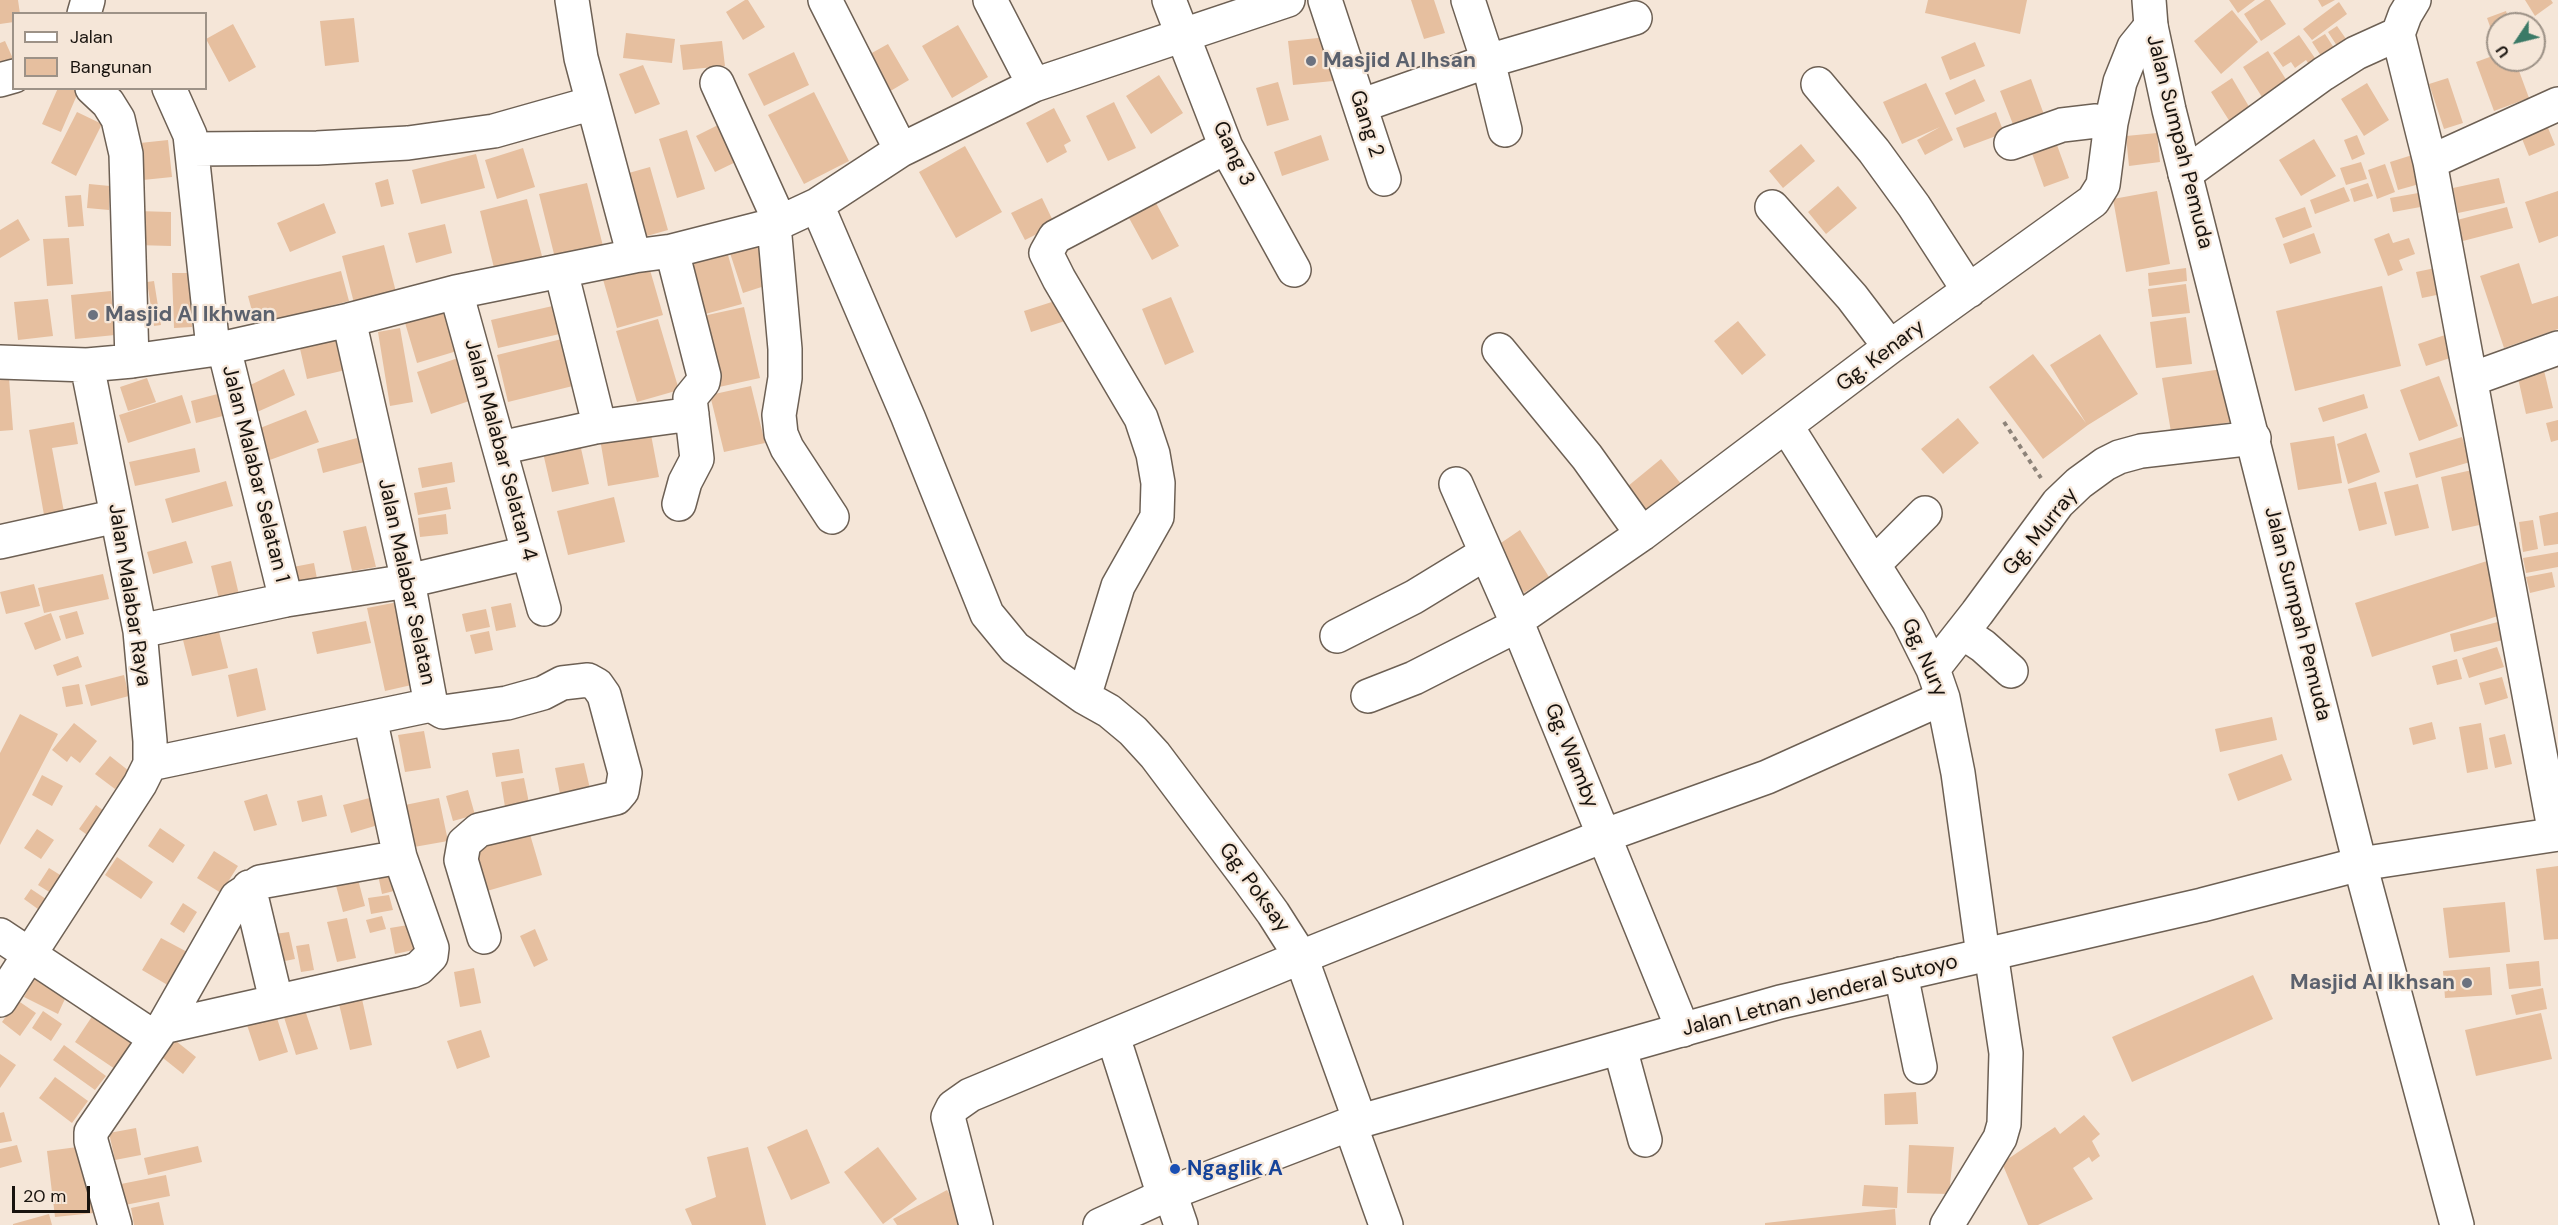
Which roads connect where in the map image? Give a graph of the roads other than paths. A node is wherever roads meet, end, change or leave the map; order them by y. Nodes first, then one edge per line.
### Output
1 (572, 0) edge
2 (990, 0) edge
3 (1169, 0) edge
4 (1288, 0) edge
5 (1325, 0) edge
6 (1468, 0) edge
7 (2414, 0) edge
8 (811, 1) edge
9 (1635, 18) dead end
10 (2152, 27) edge
11 (1182, 34) junction
12 (2398, 34) junction
13 (1488, 61) junction
14 (717, 82) dead end
15 (1818, 84) dead end
16 (1034, 85) junction
17 (94, 90) edge
18 (170, 90) edge
19 (2116, 102) junction
20 (593, 103) junction
21 (2558, 104) edge
22 (1359, 106) junction
23 (1505, 130) dead end
24 (2011, 143) dead end
25 (1226, 147) junction
26 (192, 150) junction
27 (901, 150) junction
28 (2430, 162) junction
29 (2186, 174) junction
30 (1384, 180) dead end
31 (817, 205) junction
32 (1772, 207) dead end
33 (777, 224) junction
34 (672, 251) junction
35 (634, 256) junction
36 (1294, 270) dead end
37 (561, 272) junction
38 (1969, 291) junction
39 (456, 292) junction
40 (348, 320) junction
41 (1890, 347) junction
42 (218, 348) junction
43 (2558, 348) edge
44 (1499, 350) dead end
45 (132, 361) junction
46 (0, 362) edge
47 (87, 364) junction
48 (2472, 378) junction
49 (692, 414) junction
50 (596, 427) junction
51 (1787, 427) junction
52 (2254, 438) junction
53 (500, 448) junction
54 (1456, 484) dead end
55 (679, 504) dead end
56 (1925, 513) dead end
57 (117, 516) junction
58 (832, 517) dead end
59 (1642, 534) junction
60 (0, 542) edge
61 (527, 553) junction
62 (1486, 553) junction
63 (1874, 564) junction
64 (408, 580) junction
65 (286, 600) junction
66 (544, 609) dead end
67 (1517, 623) junction
68 (140, 631) junction
69 (1962, 632) junction
70 (1337, 636) dead end
71 (2012, 671) dead end
72 (1938, 683) junction
73 (1368, 696) dead end
74 (1084, 697) junction
75 (430, 705) junction
76 (370, 717) junction
77 (150, 764) junction
78 (2557, 834) edge
79 (1603, 836) junction
80 (400, 857) junction
81 (2360, 864) junction
82 (249, 887) junction
83 (0, 935) edge
84 (484, 937) dead end
85 (28, 954) junction
86 (1987, 954) junction
87 (1300, 957) junction
88 (1901, 974) junction
89 (0, 1000) edge
90 (276, 1000) junction
91 (1683, 1030) junction
92 (159, 1032) junction
93 (1620, 1048) junction
94 (1118, 1052) dead end
95 (1920, 1067) dead end
96 (1355, 1123) junction
97 (1646, 1140) dead end
98 (1167, 1195) junction
99 (115, 1225) edge
100 (976, 1225) edge
101 (1100, 1225) edge
102 (1180, 1225) edge
103 (1386, 1225) edge
104 (1947, 1225) edge
105 (2457, 1225) edge

1 - 20 main road
2 - 16 main road
3 - 11 main road, Gang 3
4 - 11 main road
5 - 22 main road, Gang 2
6 - 13 main road
7 - 12 main road
8 - 27 main road
9 - 13 main road
10 - 19 main road, Gg. Kenary
10 - 29 main road, Jalan Sumpah Pemuda
11 - 16 main road
11 - 25 main road, Gang 3
12 - 28 main road
12 - 29 main road
13 - 22 main road
13 - 23 main road
14 - 33 main road
15 - 38 main road
16 - 27 main road
17 - 45 main road
18 - 26 main road, Jalan Malabar Selatan 1
19 - 24 main road
19 - 38 main road, Gg. Kenary
20 - 26 main road
20 - 35 main road
21 - 28 main road
22 - 30 main road, Gang 2
25 - 36 main road, Gang 3
25 - 74 main road
26 - 42 main road, Jalan Malabar Selatan 1
27 - 31 main road
28 - 48 main road
29 - 52 main road, Jalan Sumpah Pemuda
31 - 33 main road
31 - 74 main road, Gg. Poksay
32 - 41 main road
33 - 34 main road
33 - 58 main road
34 - 35 main road
34 - 49 main road
35 - 37 main road
37 - 39 main road
37 - 50 main road
38 - 41 main road, Gg. Kenary
39 - 40 main road
39 - 53 main road, Jalan Malabar Selatan 4
40 - 42 main road
40 - 64 main road, Jalan Malabar Selatan
41 - 51 main road, Gg. Kenary
42 - 45 main road
42 - 65 main road, Jalan Malabar Selatan 1
43 - 48 main road
44 - 59 main road
45 - 47 main road
46 - 47 main road
47 - 57 main road, Jalan Malabar Raya
48 - 78 main road
49 - 50 main road
49 - 55 main road
50 - 53 main road
51 - 59 main road, Gg. Kenary
51 - 63 main road, Gg, Nury
52 - 69 main road, Gg. Murray
52 - 81 main road, Jalan Sumpah Pemuda
53 - 61 main road, Jalan Malabar Selatan 4
54 - 62 main road, Gg. Wamby
56 - 63 main road
57 - 60 main road
57 - 68 main road, Jalan Malabar Raya
59 - 67 main road, Gg. Kenary
61 - 64 main road
61 - 66 main road, Jalan Malabar Selatan 4
62 - 67 main road, Gg. Wamby
62 - 70 main road
63 - 72 main road, Gg, Nury
64 - 65 main road
64 - 75 main road, Jalan Malabar Selatan
65 - 68 main road
67 - 73 main road, Gg. Kenary
67 - 79 main road, Gg. Wamby
68 - 77 main road, Jalan Malabar Raya
69 - 71 main road
69 - 72 main road, Gg. Murray
72 - 79 main road
72 - 86 main road, Gg, Nury
74 - 87 main road, Gg. Poksay
75 - 76 main road, Jalan Malabar Selatan
75 - 84 main road
76 - 77 main road, Jalan Malabar Selatan
76 - 80 main road
77 - 85 main road, Jalan Malabar Raya
78 - 81 main road, Jalan Letnan Jenderal Sutoyo
79 - 87 main road
79 - 91 main road, Gg. Wamby
80 - 82 main road
80 - 90 main road
81 - 86 main road, Jalan Letnan Jenderal Sutoyo
81 - 105 main road, Jalan Sumpah Pemuda
82 - 90 main road
82 - 92 main road
83 - 85 main road
85 - 89 main road, Jalan Malabar Raya
85 - 92 main road
86 - 88 main road, Jalan Letnan Jenderal Sutoyo
86 - 104 main road, Gg, Nury
87 - 96 main road, Gg. Poksay
87 - 100 main road
88 - 91 main road, Jalan Letnan Jenderal Sutoyo
88 - 95 main road
90 - 92 main road
91 - 93 main road, Jalan Letnan Jenderal Sutoyo
92 - 99 main road
93 - 96 main road, Jalan Letnan Jenderal Sutoyo
93 - 97 main road
94 - 98 main road
96 - 98 main road, Jalan Letnan Jenderal Sutoyo
96 - 103 main road, Gg. Poksay
98 - 101 main road, Jalan Letnan Jenderal Sutoyo
98 - 102 main road

